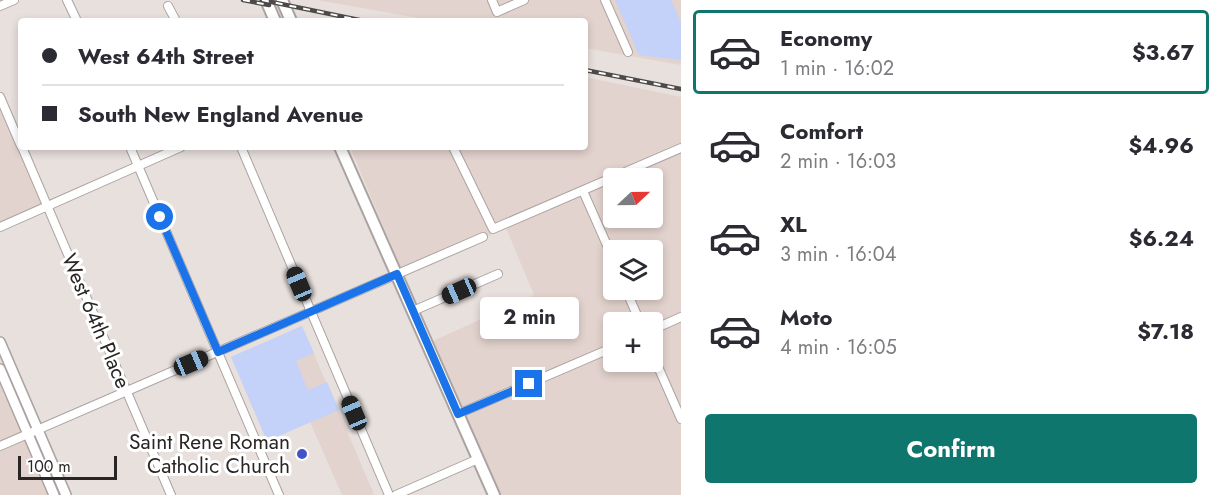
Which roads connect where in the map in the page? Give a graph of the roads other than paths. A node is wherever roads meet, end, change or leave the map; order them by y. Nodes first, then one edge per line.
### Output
1 (14, 0) edge
2 (67, 0) edge
3 (266, 0) edge
4 (282, 0) edge
5 (492, 0) edge
6 (524, 0) edge
7 (605, 0) edge
8 (0, 6) edge
9 (168, 6) dead end
10 (76, 18) edge
11 (174, 18) edge
12 (274, 18) edge
13 (290, 18) edge
14 (628, 52) dead end
15 (0, 97) edge
16 (18, 139) edge
17 (681, 148) edge
18 (23, 150) edge
19 (131, 150) edge
20 (175, 150) edge
21 (242, 150) edge
22 (341, 150) edge
23 (454, 150) edge
24 (138, 166) junction
25 (583, 191) junction
26 (47, 206) junction
27 (0, 227) edge
28 (483, 237) dead end
29 (605, 240) edge
30 (397, 274) junction
31 (498, 274) dead end
32 (413, 311) junction
33 (311, 312) junction
34 (681, 317) edge
35 (663, 325) edge
36 (0, 342) edge
37 (218, 352) junction
38 (603, 352) edge
39 (0, 369) edge
40 (661, 372) edge
41 (126, 392) junction
42 (458, 414) junction
43 (681, 419) edge
44 (38, 430) junction
45 (28, 434) junction
46 (0, 446) edge
47 (478, 459) junction
48 (54, 495) edge
49 (66, 495) edge
50 (171, 495) edge
51 (279, 495) edge
52 (389, 495) edge
53 (396, 495) edge
54 (494, 495) edge

1 - 8 street
2 - 10 street
3 - 12 main road
4 - 13 main road
5 - 6 street
7 - 14 street
9 - 11 street
15 - 16 street, West 64th Place
17 - 25 street
18 - 26 street, West 64th Place
19 - 24 street
20 - 24 street
21 - 33 street
22 - 30 main road
23 - 25 street
24 - 26 street
24 - 37 street
25 - 29 street
26 - 27 street
26 - 41 street, West 64th Place
28 - 30 street
30 - 32 main road
30 - 33 street
31 - 32 street
32 - 42 main road
33 - 37 street
33 - 52 street
34 - 35 street
36 - 44 street
37 - 41 street
37 - 51 street
38 - 42 street
39 - 45 street
40 - 43 street
41 - 44 street
41 - 50 street, West 64th Place
42 - 47 main road
44 - 45 street
44 - 49 street
45 - 46 street
45 - 48 street
47 - 53 street
47 - 54 main road

